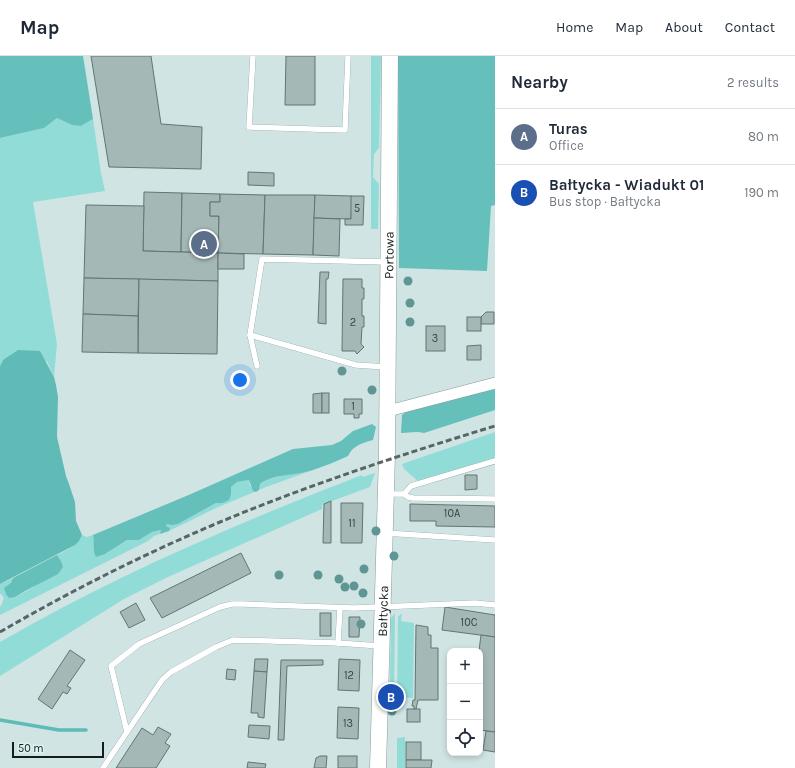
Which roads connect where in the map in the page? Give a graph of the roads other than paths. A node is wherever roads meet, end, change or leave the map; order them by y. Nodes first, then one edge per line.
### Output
1 (253, 56) edge
2 (348, 56) edge
3 (390, 56) edge
4 (388, 262) junction
5 (250, 335) junction
6 (257, 366) dead end
7 (388, 367) junction
8 (495, 383) edge
9 (388, 411) junction
10 (387, 454) joint
11 (495, 461) edge
12 (386, 494) junction
13 (404, 494) junction
14 (495, 499) edge
15 (385, 533) junction
16 (495, 540) edge
17 (495, 605) edge
18 (384, 606) junction
19 (340, 608) junction
20 (338, 643) junction
21 (383, 647) junction
22 (127, 732) junction
23 (103, 768) edge
24 (378, 768) edge

1 - 2 lane
3 - 4 main road, Portowa
4 - 5 lane
4 - 7 main road, Portowa
5 - 6 lane
5 - 7 lane
7 - 9 main road, Portowa
8 - 9 street
9 - 10 main road, Portowa
10 - 12 main road, Bałtycka
11 - 13 lane
12 - 13 lane
12 - 15 main road, Bałtycka
13 - 14 lane
15 - 16 lane
15 - 18 main road, Bałtycka
17 - 18 lane
18 - 19 lane
18 - 21 main road, Bałtycka
19 - 20 lane
19 - 22 lane
20 - 21 lane
20 - 22 lane
21 - 24 main road, Bałtycka
22 - 23 lane

